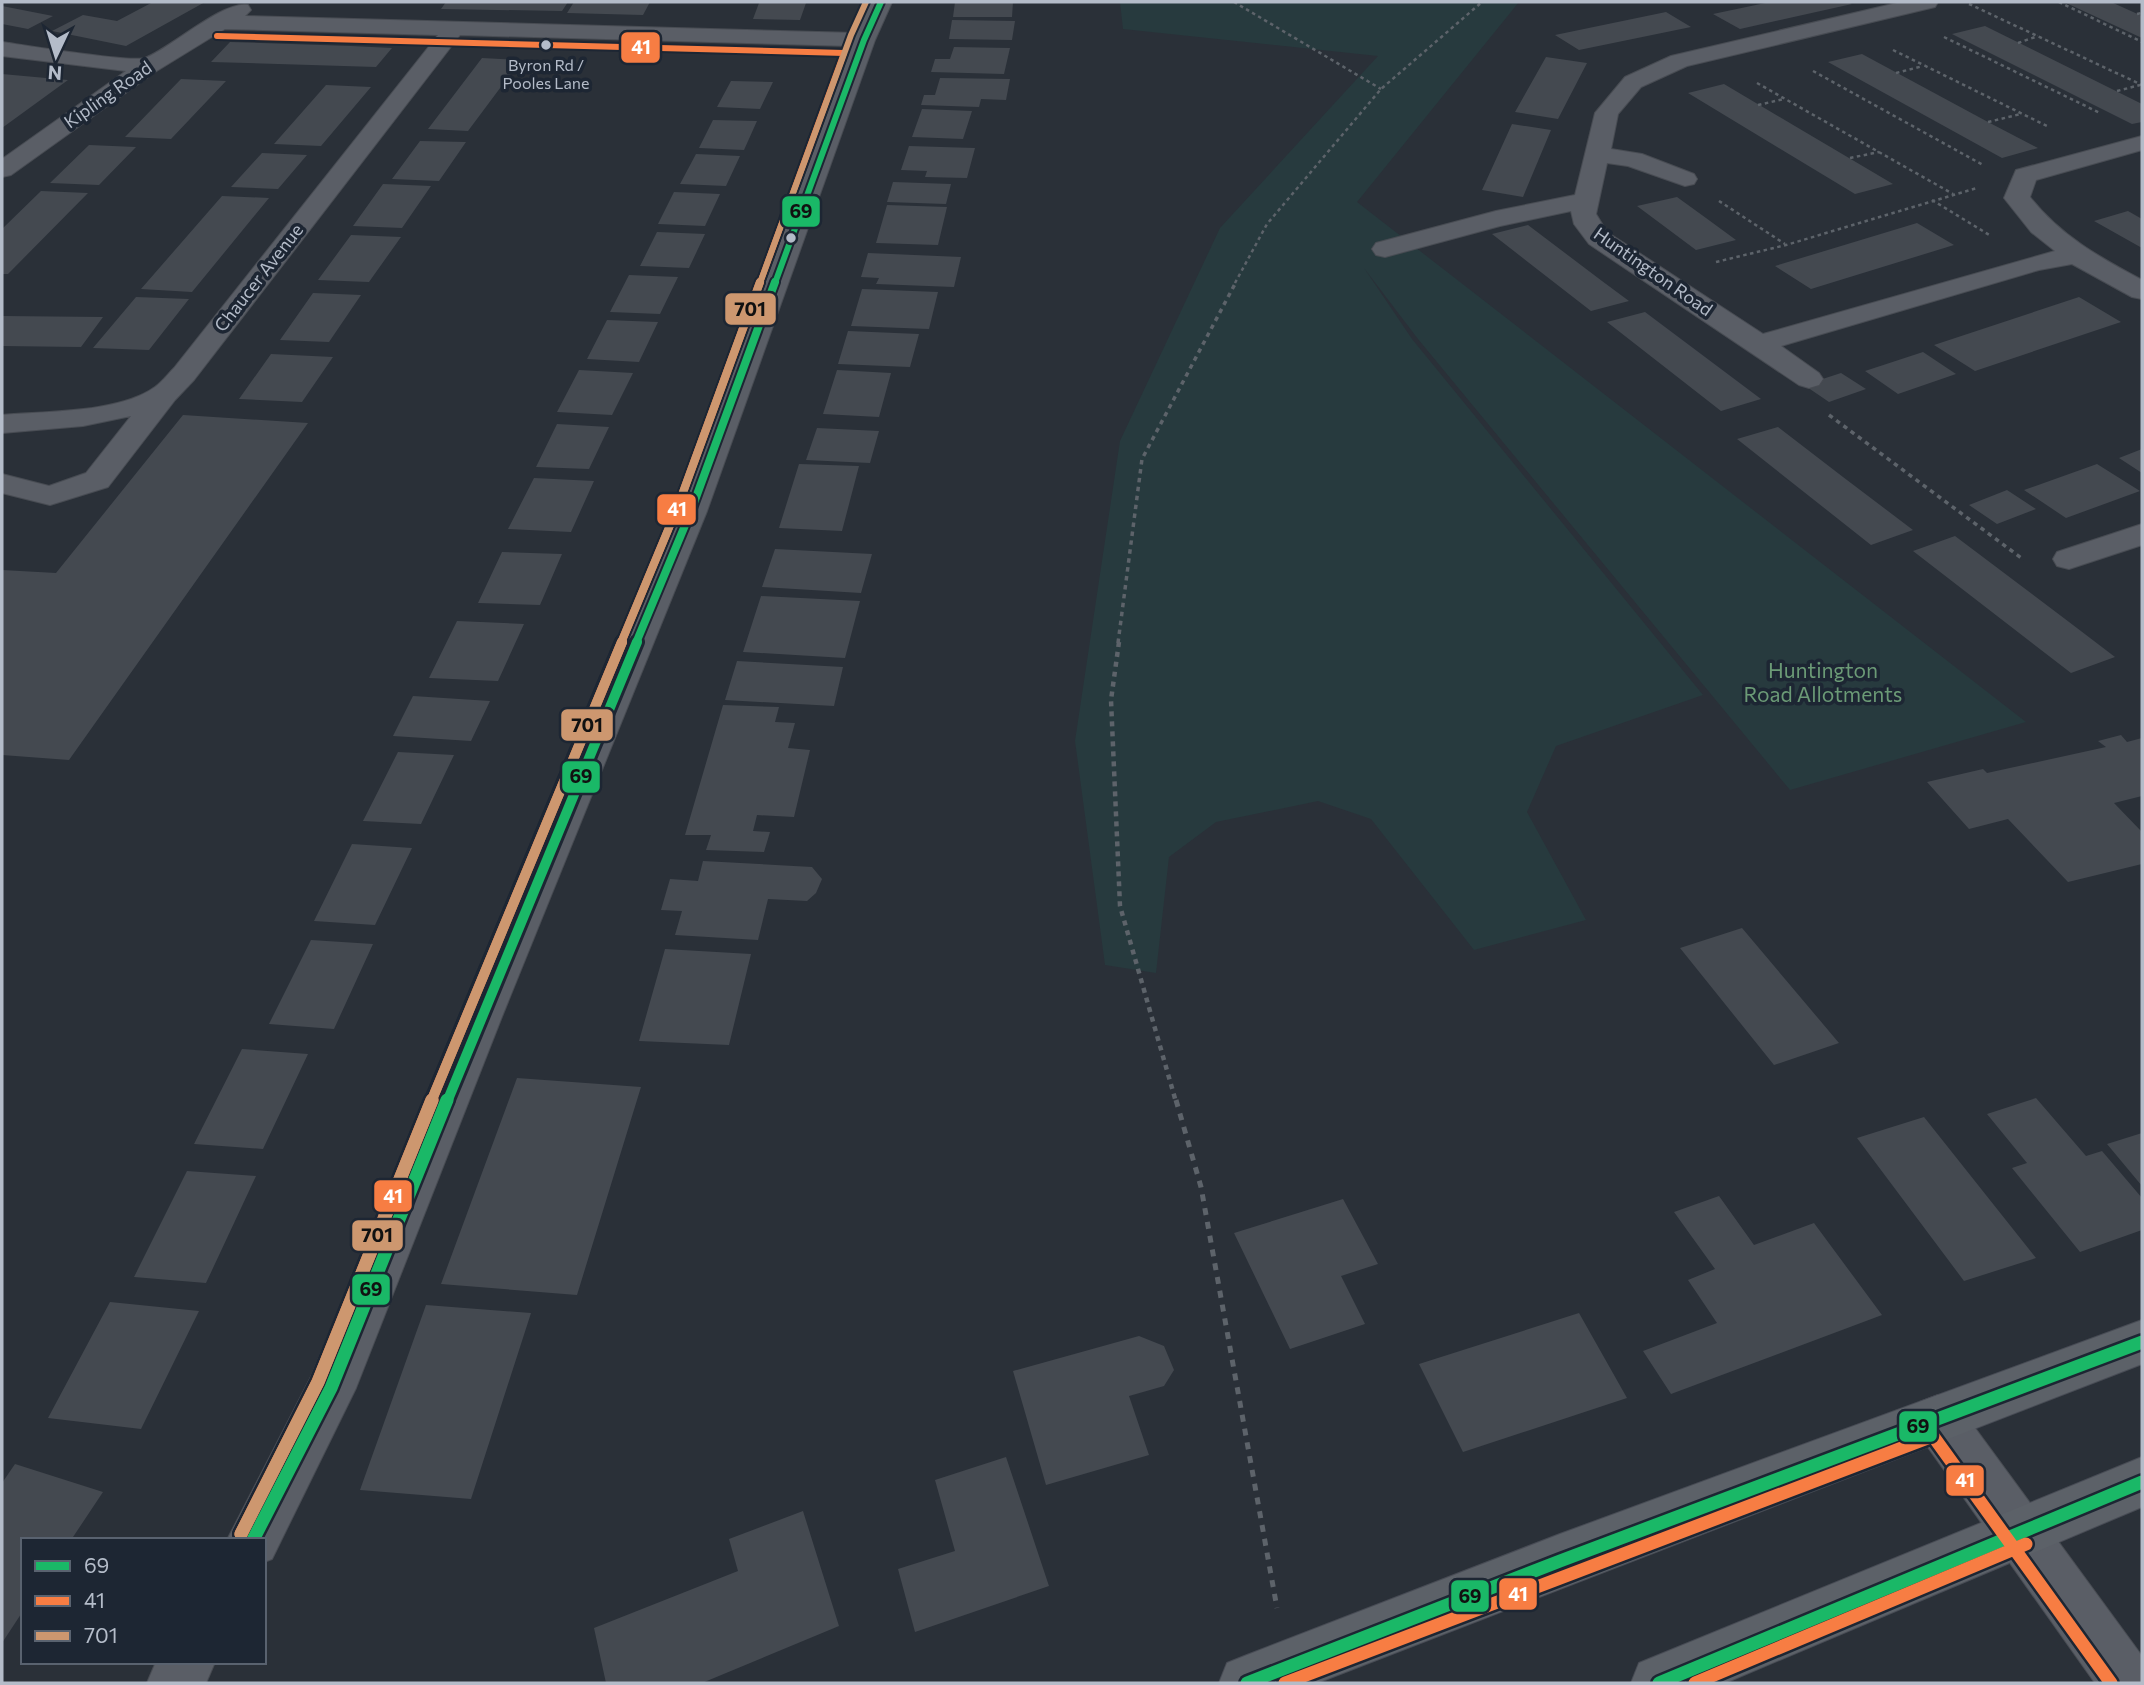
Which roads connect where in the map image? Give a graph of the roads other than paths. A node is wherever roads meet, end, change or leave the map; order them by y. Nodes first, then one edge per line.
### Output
1 (254, 2) edge
2 (881, 2) edge
3 (1927, 2) edge
4 (217, 22) junction
5 (453, 29) junction
6 (864, 40) junction
7 (2, 49) edge
8 (147, 66) junction
9 (2142, 143) edge
10 (1597, 154) junction
11 (2, 170) edge
12 (1685, 179) road end
13 (1586, 200) junction
14 (1385, 249) dead end
15 (2076, 255) junction
16 (2142, 291) edge
17 (1759, 344) junction
18 (1809, 379) road end
19 (163, 396) junction
20 (2, 424) edge
21 (2, 483) edge
22 (2142, 534) edge
23 (2069, 559) road end
24 (2142, 1342) edge
25 (1938, 1419) junction
26 (2142, 1482) edge
27 (2021, 1531) junction
28 (254, 1538) edge
29 (186, 1664) edge
30 (1267, 1676) edge
31 (175, 1683) edge
32 (1658, 1683) edge
33 (2127, 1683) edge

1 - 4 street, Kipling Road
2 - 6 street
3 - 10 street, Huntington Road
4 - 5 street
4 - 8 street, Kipling Road
5 - 6 street
5 - 19 street, Chaucer Avenue
6 - 28 street
7 - 8 street
8 - 11 street, Kipling Road
9 - 15 street
10 - 12 street
10 - 13 street, Huntington Road
13 - 14 street
13 - 17 street, Huntington Road
15 - 16 street
15 - 17 street
17 - 18 street, Huntington Road
19 - 20 street, Chaucer Avenue
19 - 21 street
22 - 23 street
24 - 25 main road
25 - 27 street
25 - 30 main road
26 - 27 main road
27 - 32 main road
27 - 33 street
29 - 31 street

